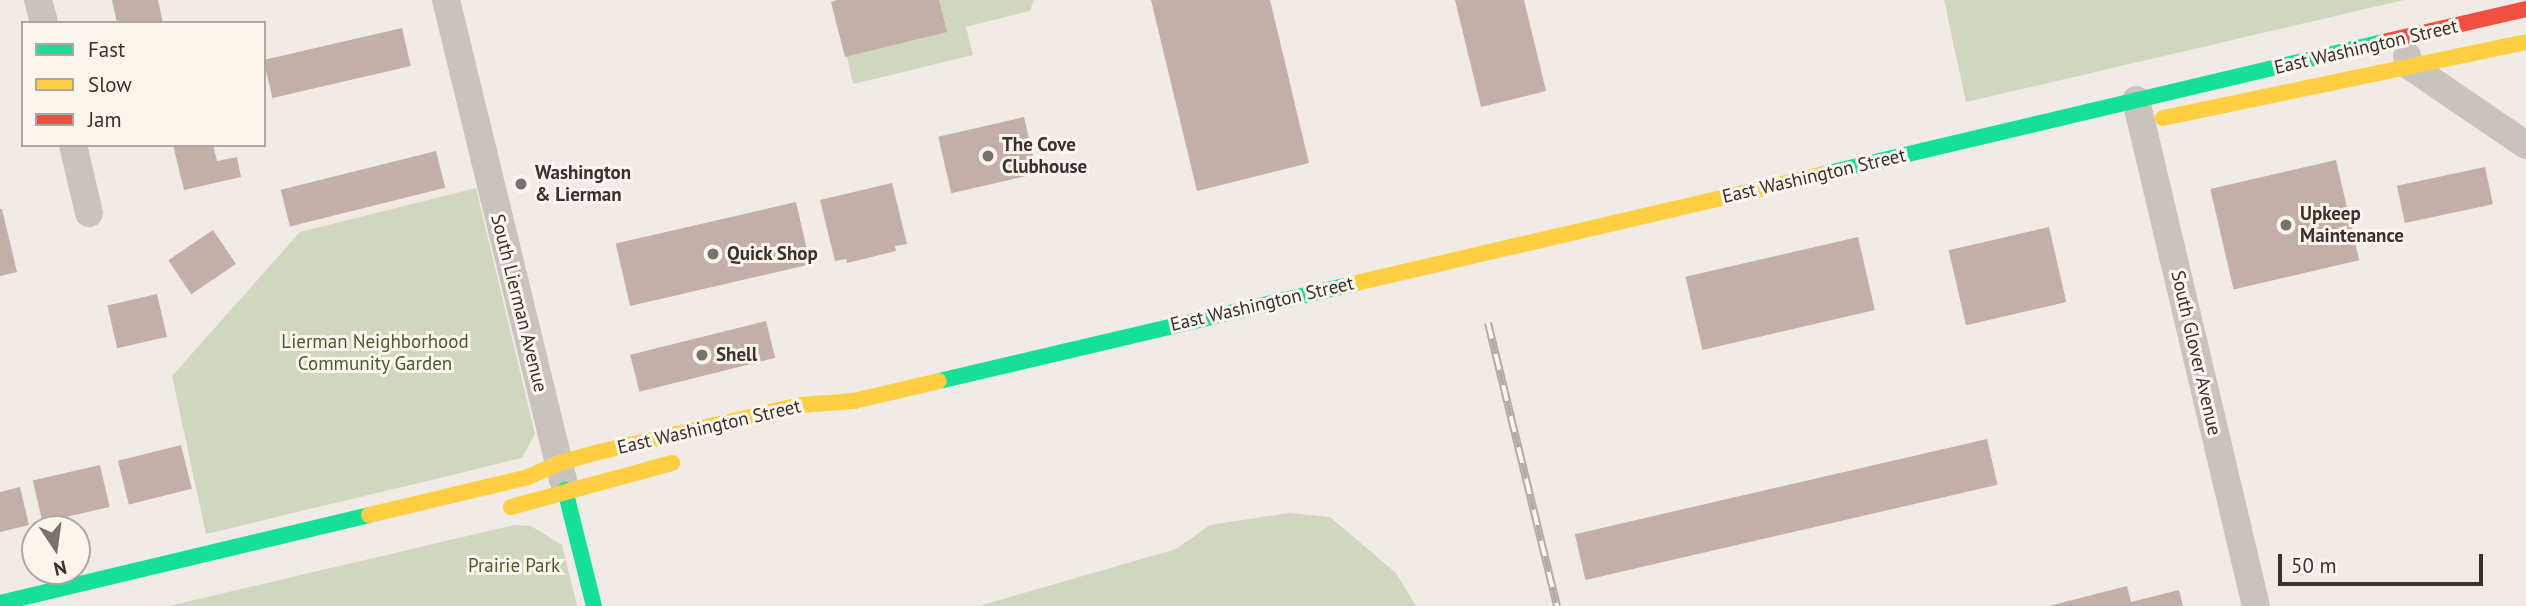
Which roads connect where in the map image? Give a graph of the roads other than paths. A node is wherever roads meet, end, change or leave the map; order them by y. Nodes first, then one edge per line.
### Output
1 (38, 0) edge
2 (446, 0) edge
3 (2465, 9) dead end
4 (2526, 9) edge
5 (43, 21) edge
6 (2456, 26) junction
7 (2402, 38) junction
8 (2526, 42) edge
9 (2410, 66) junction
10 (2135, 115) junction
11 (2526, 145) edge
12 (73, 147) edge
13 (89, 213) dead end
14 (688, 459) dead end
15 (562, 477) junction
16 (493, 512) dead end
17 (0, 603) edge
18 (594, 606) edge
19 (2256, 606) edge

1 - 5 street
2 - 15 street, South Lierman Avenue
3 - 6 main road
4 - 6 main road, East Washington Street
6 - 7 main road, East Washington Street
7 - 9 street
7 - 10 main road, East Washington Street
8 - 9 main road, East Washington Street
9 - 10 main road, East Washington Street
9 - 11 street
10 - 15 main road, East Washington Street
10 - 19 street, South Glover Avenue
12 - 13 street
14 - 15 main road, East Washington Street
15 - 16 main road, East Washington Street
15 - 17 main road, East Washington Street
15 - 18 main road, South Lierman Avenue

